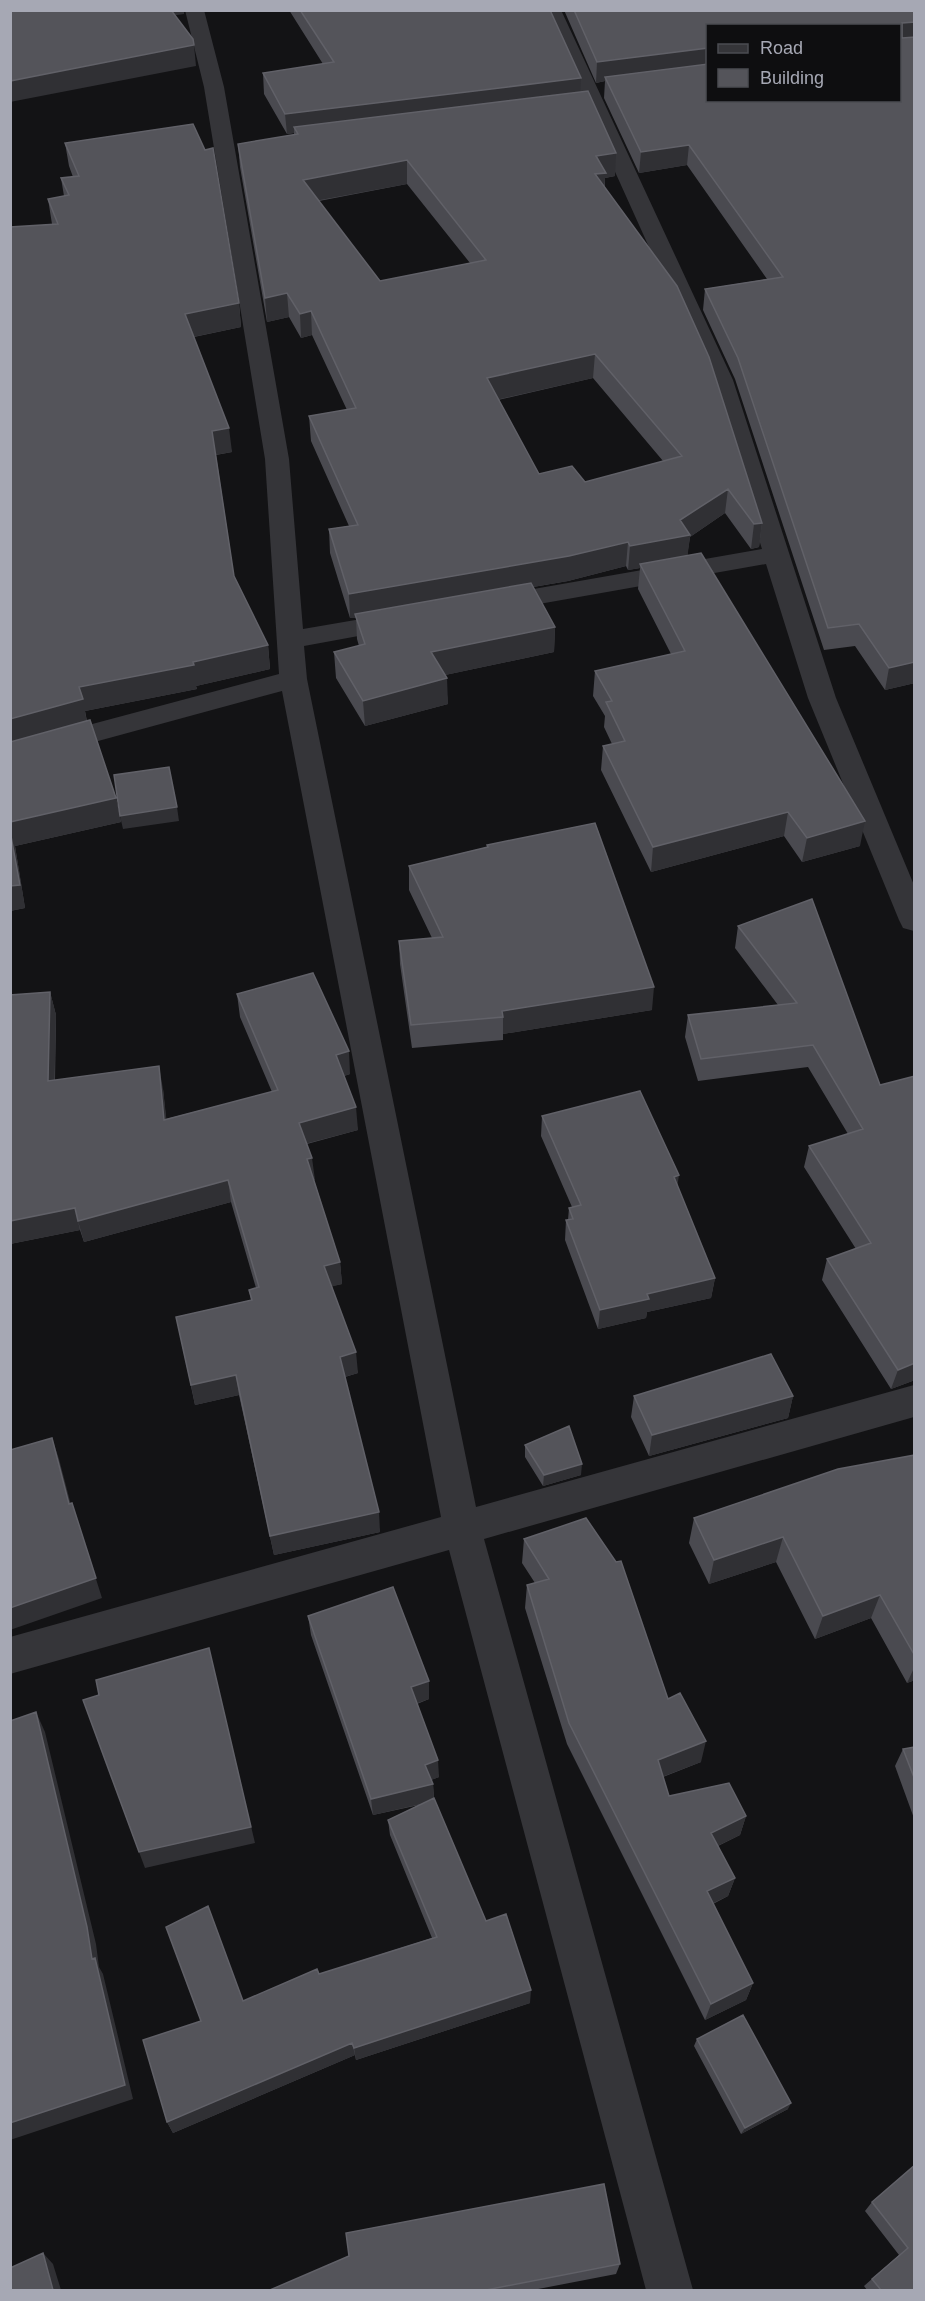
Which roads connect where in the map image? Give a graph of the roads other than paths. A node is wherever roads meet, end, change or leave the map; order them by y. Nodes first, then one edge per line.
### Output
1 (194, 10) edge
2 (551, 10) edge
3 (246, 148) edge
4 (223, 150) junction
5 (776, 554) junction
6 (475, 607) edge
7 (429, 615) edge
8 (290, 639) junction
9 (292, 679) junction
10 (10, 756) edge
11 (915, 920) edge
12 (915, 1401) edge
13 (462, 1528) junction
14 (10, 1656) edge
15 (670, 2290) edge

1 - 4 street
2 - 5 street
3 - 4 street
4 - 8 street
5 - 6 street
5 - 11 street
7 - 8 street
8 - 9 street
9 - 10 street
9 - 13 street
12 - 13 street
13 - 14 street
13 - 15 street

